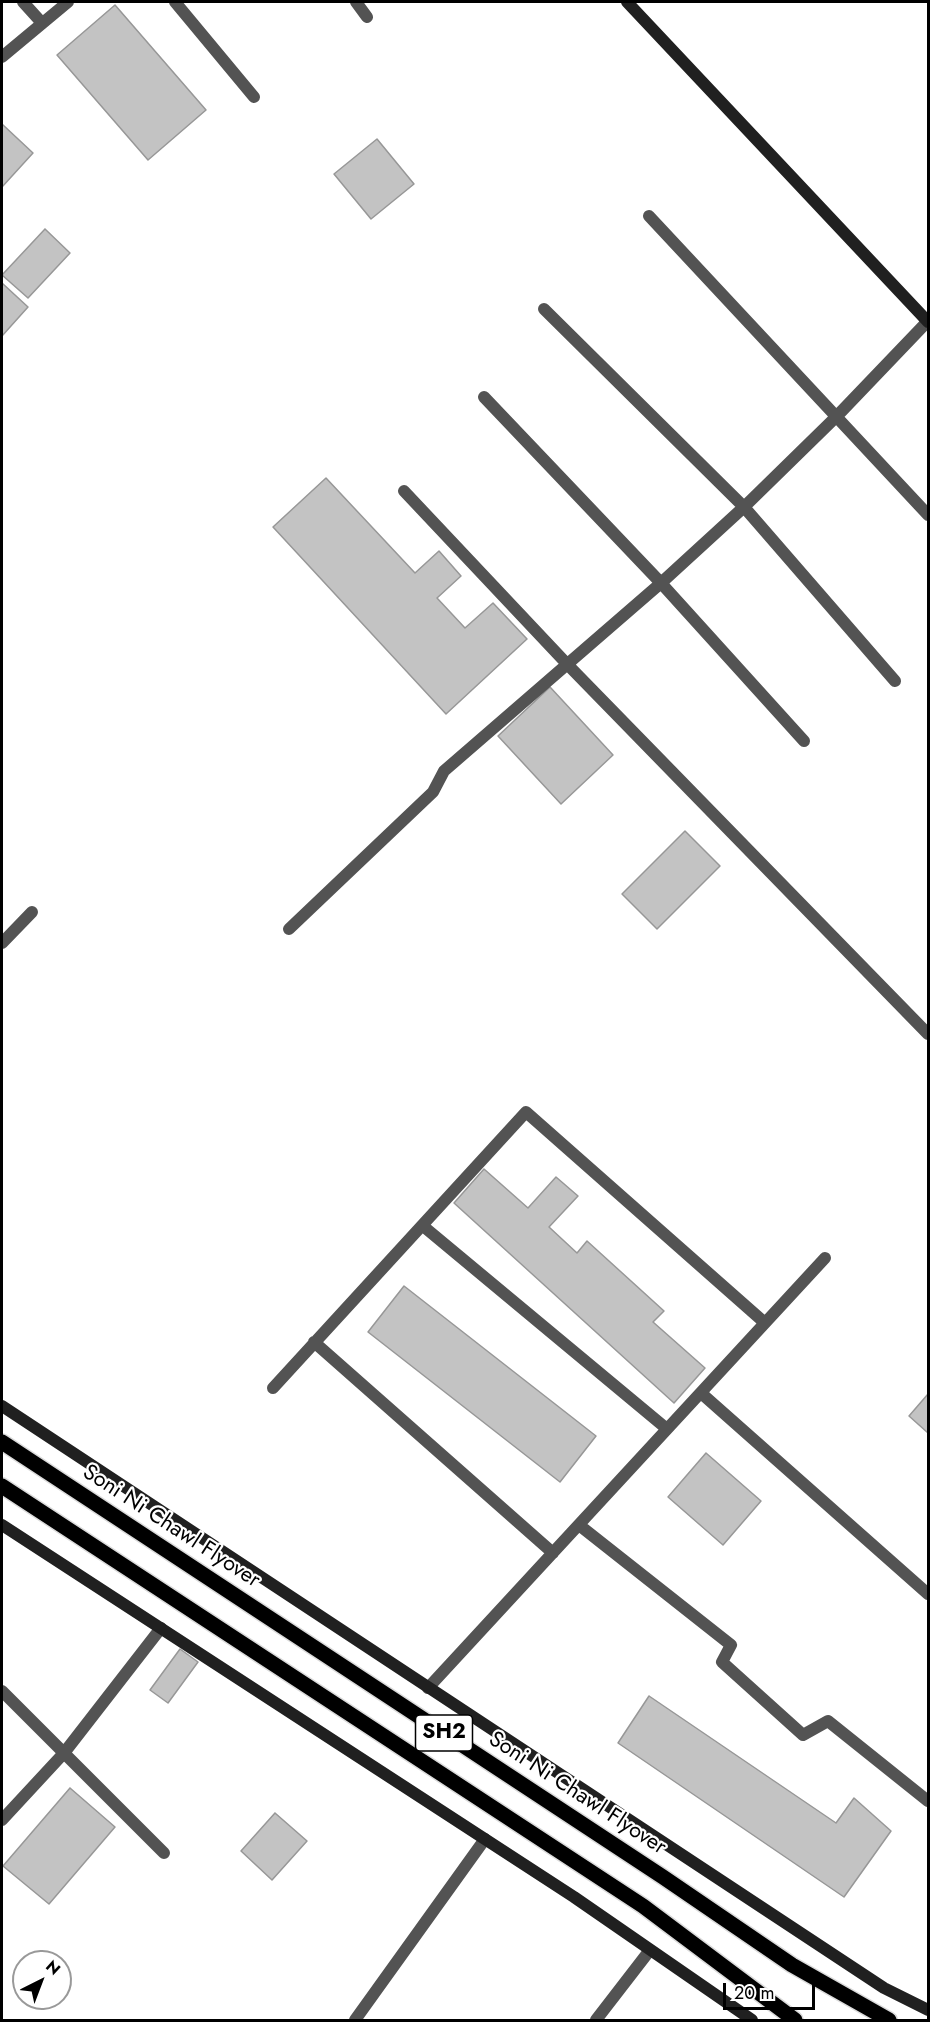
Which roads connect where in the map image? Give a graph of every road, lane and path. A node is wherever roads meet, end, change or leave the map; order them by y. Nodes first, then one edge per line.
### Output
1 (23, 2) edge
2 (68, 2) edge
3 (176, 2) edge
4 (356, 2) edge
5 (627, 2) edge
6 (367, 17) dead end
7 (42, 23) junction
8 (2, 57) edge
9 (254, 97) dead end
10 (650, 216) dead end
11 (544, 309) dead end
12 (928, 321) edge
13 (484, 397) dead end
14 (837, 416) junction
15 (404, 491) dead end
16 (744, 507) junction
17 (928, 515) edge
18 (661, 582) junction
19 (567, 664) junction
20 (895, 681) dead end
21 (804, 741) dead end
22 (32, 912) dead end
23 (289, 929) dead end
24 (2, 943) edge
25 (928, 1034) edge
26 (423, 1226) junction
27 (825, 1258) dead end
28 (765, 1323) junction
29 (314, 1342) junction
30 (273, 1388) dead end
31 (700, 1393) junction
32 (2, 1406) edge
33 (667, 1429) junction
34 (2, 1442) edge
35 (2, 1486) edge
36 (2, 1525) edge
37 (579, 1525) junction
38 (553, 1553) junction
39 (928, 1594) edge
40 (161, 1628) junction
41 (428, 1688) junction
42 (2, 1691) edge
43 (64, 1753) junction
44 (928, 1801) edge
45 (2, 1820) edge
46 (485, 1839) junction
47 (164, 1853) dead end
48 (650, 1950) junction
49 (928, 2010) edge
50 (354, 2020) edge
51 (596, 2020) edge
52 (752, 2020) edge
53 (795, 2020) edge
54 (889, 2020) edge

1 - 7 street
2 - 7 street
3 - 9 street
4 - 6 street
5 - 12 street
7 - 8 street
10 - 14 street
11 - 16 street
12 - 14 street
13 - 18 street
14 - 16 street
14 - 17 street
15 - 19 street
16 - 18 street
16 - 20 street
18 - 19 street
18 - 21 street
19 - 23 street
19 - 25 street
22 - 24 street
26 - 28 street
26 - 29 street
26 - 33 street
27 - 28 street
28 - 31 street
29 - 30 street
29 - 38 street
31 - 33 street
31 - 39 street
32 - 41 street
33 - 37 street
34 - 54 main road, Soni Ni Chawl Flyover / SH2
35 - 53 main road, SH2
36 - 40 street
37 - 38 street
37 - 44 street
38 - 41 street
40 - 43 street
40 - 46 street
41 - 49 street
42 - 43 street
43 - 45 street
43 - 47 street
46 - 48 street
46 - 50 street
48 - 51 street
48 - 52 street

